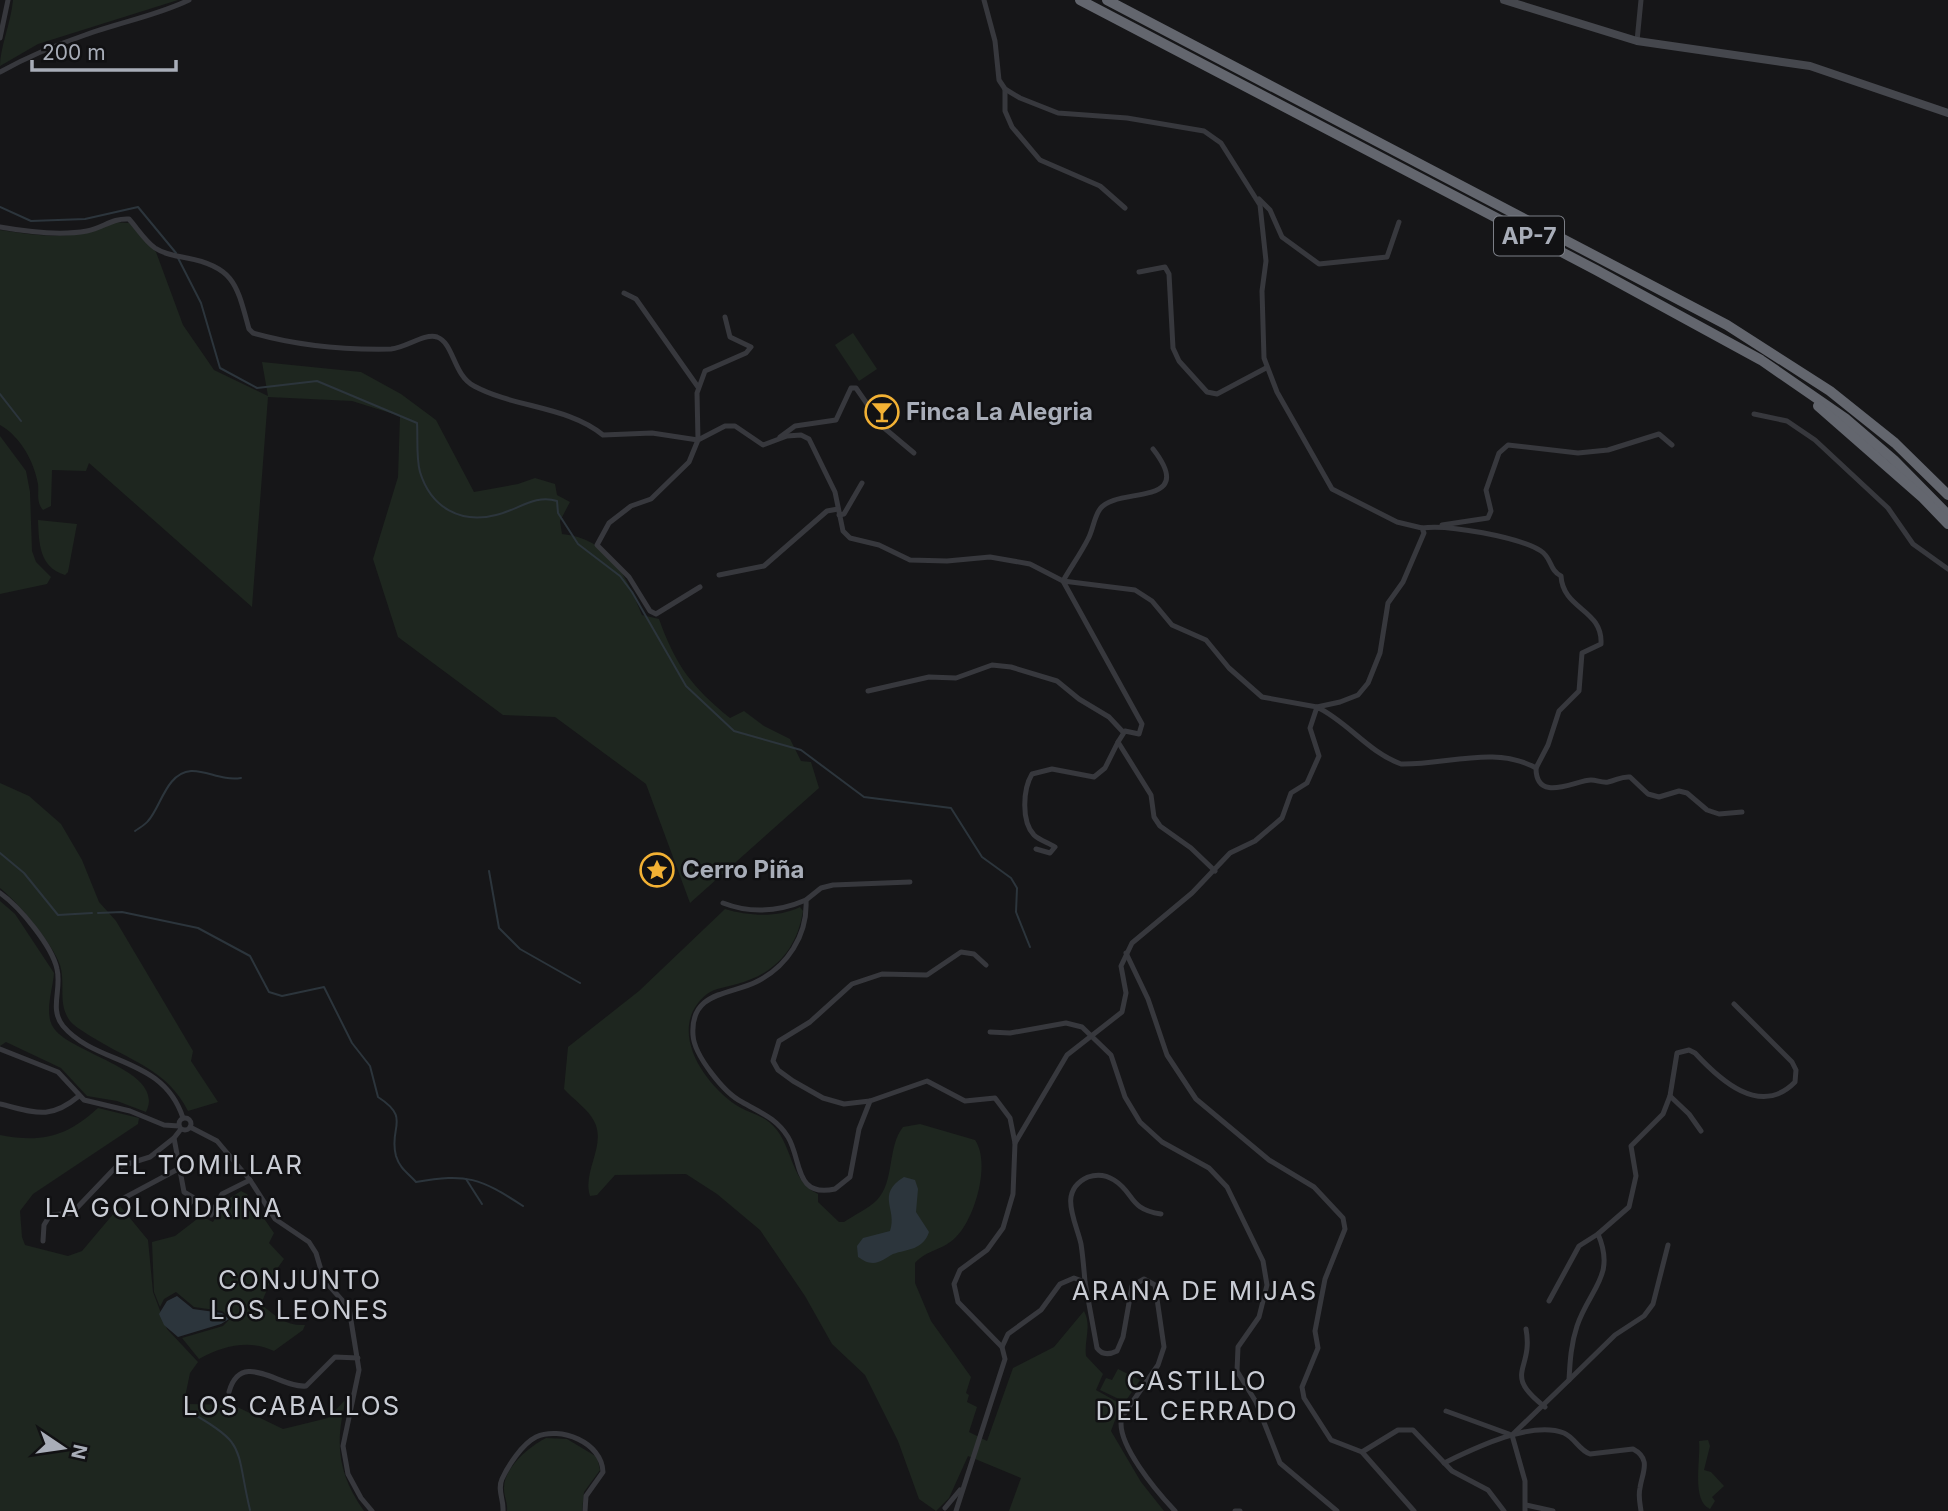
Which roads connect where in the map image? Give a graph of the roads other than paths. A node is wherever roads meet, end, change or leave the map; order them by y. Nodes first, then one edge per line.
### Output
1 (8, 0) edge
2 (189, 0) edge
3 (1080, 0) edge
4 (1107, 0) edge
5 (1504, 0) edge
6 (1641, 0) edge
7 (981, 1) edge
8 (0, 38) edge
9 (1637, 41) junction
10 (0, 72) edge
11 (1005, 89) junction
12 (1948, 113) edge
13 (1259, 199) junction
14 (1125, 208) dead end
15 (1399, 222) dead end
16 (0, 227) edge
17 (1139, 272) dead end
18 (624, 293) dead end
19 (725, 317) dead end
20 (1693, 322) junction
21 (1266, 368) junction
22 (698, 387) junction
23 (1754, 414) dead end
24 (778, 439) junction
25 (698, 440) junction
26 (1672, 445) dead end
27 (1153, 449) dead end
28 (914, 453) dead end
29 (862, 483) dead end
30 (1948, 495) edge
31 (839, 512) junction
32 (1948, 515) edge
33 (1948, 524) edge
34 (1432, 526) junction
35 (1422, 528) junction
36 (1948, 569) edge
37 (719, 575) dead end
38 (1063, 581) junction
39 (700, 587) dead end
40 (867, 691) dead end
41 (1317, 706) junction
42 (1123, 733) junction
43 (1118, 742) junction
44 (1536, 768) junction
45 (1742, 812) dead end
46 (1036, 849) dead end
47 (1215, 871) junction
48 (910, 882) dead end
49 (0, 893) edge
50 (806, 900) junction
51 (723, 903) dead end
52 (1126, 953) junction
53 (986, 965) dead end
54 (1734, 1004) dead end
55 (990, 1032) dead end
56 (1091, 1035) junction
57 (0, 1049) edge
58 (79, 1096) junction
59 (1670, 1096) junction
60 (870, 1101) junction
61 (0, 1104) edge
62 (183, 1118) junction
63 (180, 1127) junction
64 (190, 1127) junction
65 (1700, 1130) dead end
66 (174, 1138) junction
67 (1015, 1143) junction
68 (180, 1168) junction
69 (250, 1180) junction
70 (124, 1198) dead end
71 (1161, 1214) dead end
72 (211, 1215) dead end
73 (188, 1217) dead end
74 (1598, 1234) junction
75 (43, 1241) dead end
76 (1668, 1245) dead end
77 (1085, 1282) junction
78 (1549, 1301) dead end
79 (1526, 1328) dead end
80 (1002, 1347) junction
81 (358, 1358) junction
82 (1569, 1380) junction
83 (229, 1392) dead end
84 (1545, 1407) junction
85 (1446, 1410) dead end
86 (1512, 1435) junction
87 (1362, 1452) junction
88 (1444, 1463) junction
89 (966, 1478) junction
90 (1526, 1508) edge
91 (942, 1510) edge
92 (372, 1511) edge
93 (502, 1511) edge
94 (585, 1511) edge
95 (954, 1511) edge
96 (1175, 1511) edge
97 (1337, 1511) edge
98 (1415, 1511) edge
99 (1504, 1511) edge
100 (1553, 1511) edge
101 (1641, 1511) edge

1 - 8 street
2 - 10 street
3 - 20 highway, AP-7
4 - 30 highway, AP-7
5 - 9 street
6 - 9 street
7 - 11 street
9 - 12 street
11 - 13 street
11 - 14 street
13 - 15 street
13 - 21 street
16 - 25 street
17 - 21 street
18 - 22 street
19 - 22 street
20 - 32 highway, AP-7
20 - 33 highway
21 - 35 street
22 - 25 street
23 - 36 street
24 - 25 street
24 - 28 street
24 - 31 street
25 - 39 street
26 - 34 street
27 - 38 street
29 - 31 street
31 - 37 street
31 - 38 street
34 - 35 street
34 - 44 street
35 - 41 street
38 - 41 street
38 - 42 street
40 - 42 street
41 - 44 street
41 - 47 street
42 - 43 street
43 - 46 street
43 - 47 street
44 - 45 street
47 - 52 street
48 - 50 street
49 - 62 street
50 - 51 street
50 - 60 street
52 - 56 street
52 - 87 street
53 - 60 street
54 - 59 street
55 - 56 street
56 - 67 street
56 - 97 street
57 - 58 street
58 - 61 street
58 - 63 street
59 - 65 street
59 - 74 street
60 - 67 street
62 - 63 street
62 - 64 street
63 - 64 street
63 - 66 street
64 - 69 street
66 - 68 street
66 - 75 street
67 - 80 street
68 - 70 street
68 - 73 street
69 - 72 street
69 - 81 street
71 - 77 street
74 - 78 street
74 - 82 street
76 - 82 street
77 - 80 street
77 - 96 street
79 - 84 street
80 - 89 street
81 - 83 street
81 - 92 street
82 - 84 street
84 - 86 street
85 - 86 street
86 - 88 street
86 - 90 street
86 - 101 street
87 - 88 street
87 - 98 street
88 - 99 street
89 - 91 street
89 - 95 street
90 - 100 street
91 - 95 street
93 - 94 street

